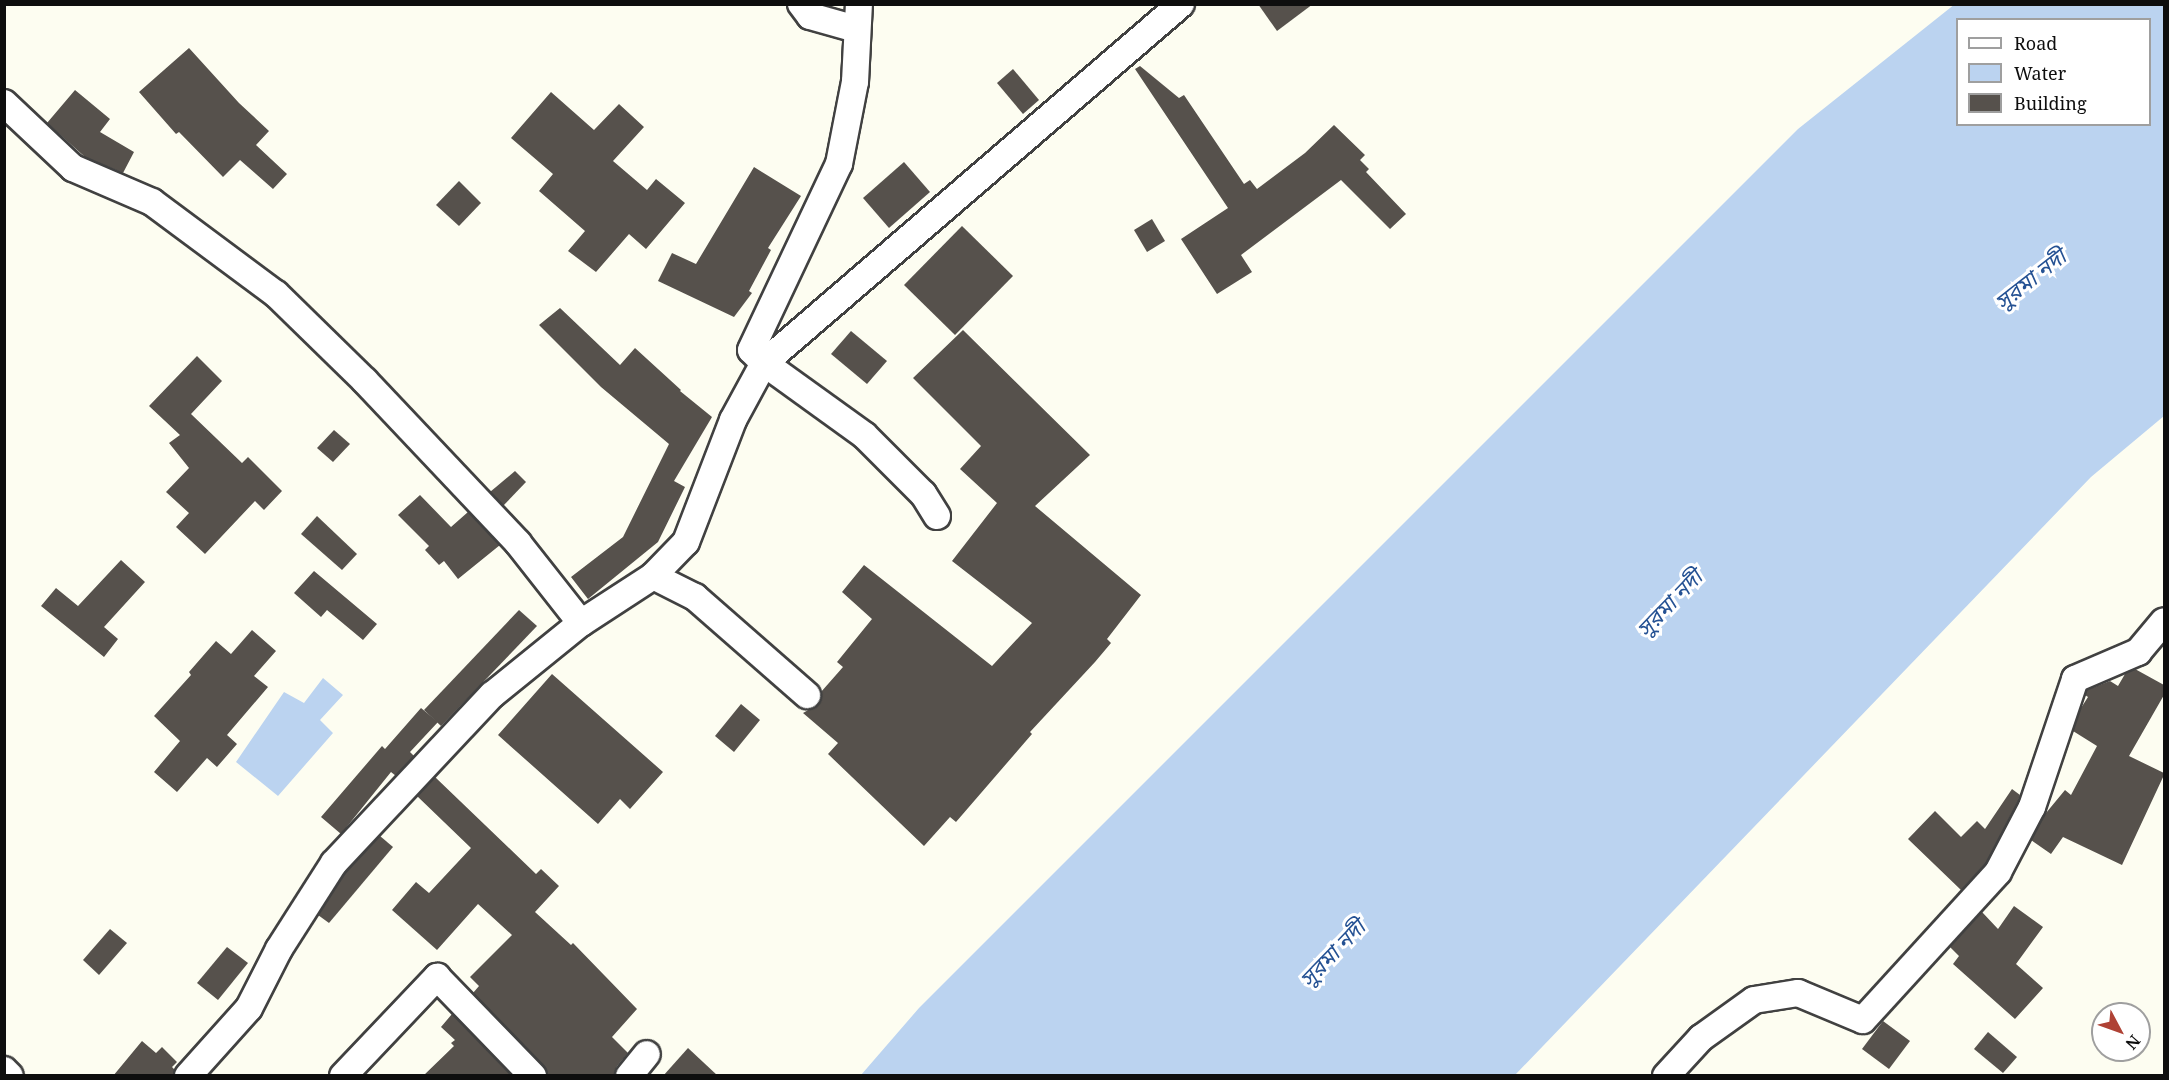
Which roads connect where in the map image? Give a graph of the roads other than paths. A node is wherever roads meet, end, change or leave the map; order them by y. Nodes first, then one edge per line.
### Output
1 (801, 4) edge
2 (1181, 4) edge
3 (858, 17) edge
4 (4, 103) edge
5 (764, 363) junction
6 (937, 516) dead end
7 (653, 576) junction
8 (2164, 621) edge
9 (581, 623) junction
10 (807, 695) dead end
11 (647, 1054) dead end
12 (4, 1070) edge
13 (197, 1073) edge
14 (10, 1076) edge
15 (343, 1076) edge
16 (533, 1076) edge
17 (629, 1076) edge
18 (1666, 1076) edge

1 - 3 street
2 - 5 street
3 - 5 street
4 - 9 street
5 - 6 street
5 - 7 street
7 - 9 street
7 - 10 street
8 - 18 street
9 - 13 street
11 - 17 street
12 - 14 street
15 - 16 street

